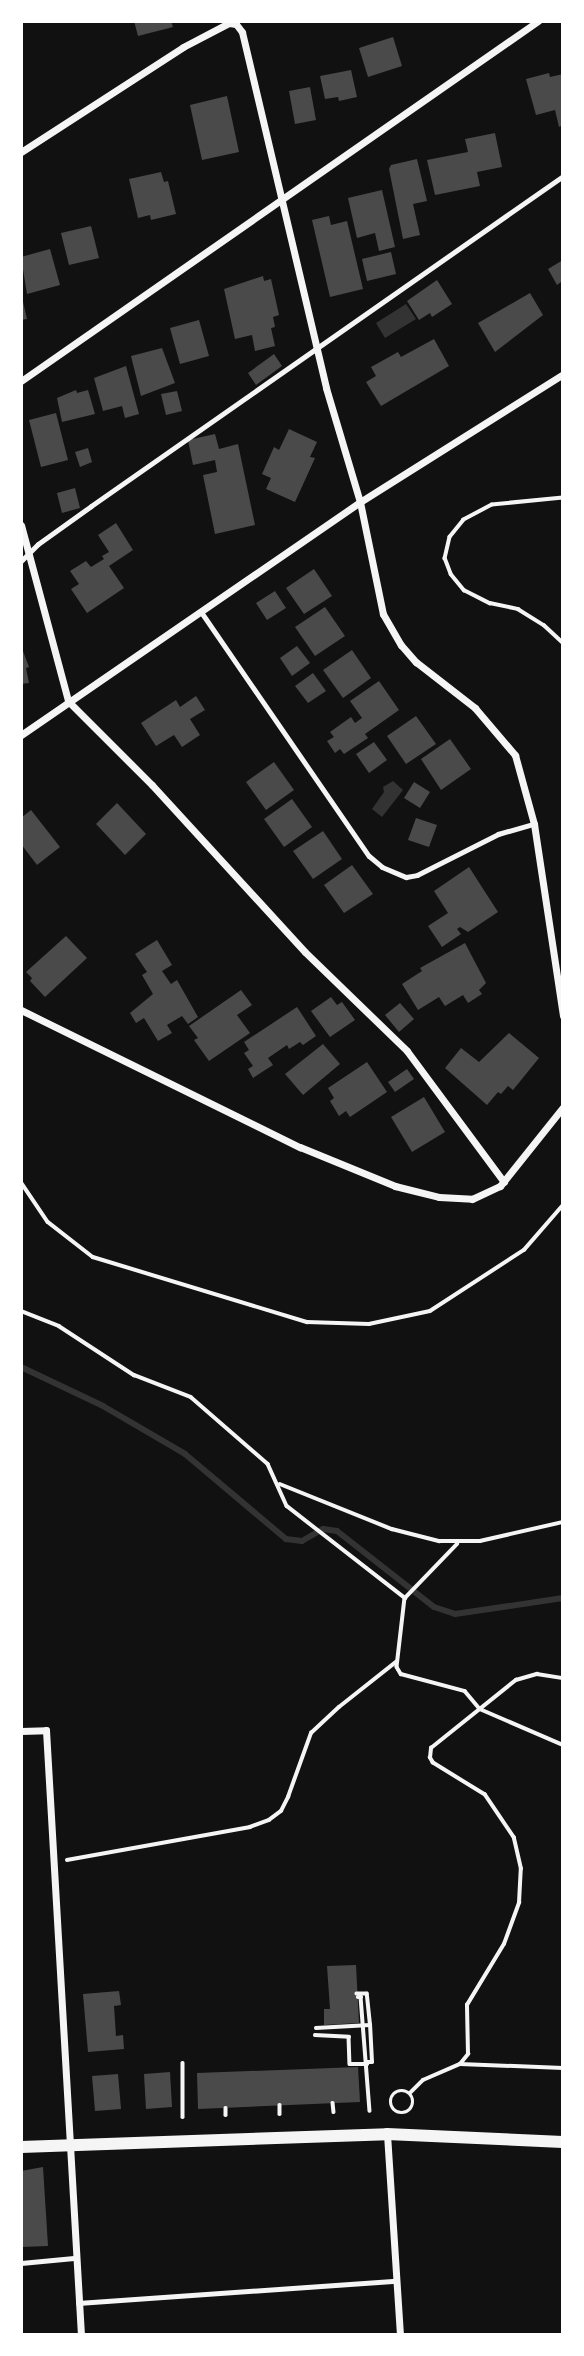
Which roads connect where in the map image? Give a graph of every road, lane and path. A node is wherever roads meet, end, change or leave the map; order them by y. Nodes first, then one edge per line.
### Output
1 (538, 21) edge
2 (21, 152) edge
3 (563, 176) edge
4 (282, 199) junction
5 (317, 350) junction
6 (563, 374) edge
7 (21, 381) edge
8 (563, 498) edge
9 (360, 502) junction
10 (21, 525) edge
11 (28, 554) junction
12 (21, 561) edge
13 (201, 612) junction
14 (563, 643) edge
15 (68, 702) junction
16 (21, 735) edge
17 (534, 824) junction
18 (21, 1010) edge
19 (563, 1016) edge
20 (563, 1107) edge
21 (21, 1182) edge
22 (504, 1182) junction
23 (563, 1205) edge
24 (21, 1311) edge
25 (280, 1484) junction
26 (563, 1521) edge
27 (457, 1544) junction
28 (406, 1597) junction
29 (398, 1661) junction
30 (563, 1678) edge
31 (480, 1709) junction
32 (21, 1731) edge
33 (563, 1745) edge
34 (53, 1863) junction
35 (370, 2025) junction
36 (329, 2027) junction
37 (316, 2028) dead end
38 (314, 2035) dead end
39 (330, 2036) junction
40 (183, 2063) dead end
41 (367, 2063) junction
42 (460, 2064) junction
43 (563, 2068) edge
44 (410, 2093) junction
45 (333, 2104) dead end
46 (280, 2105) dead end
47 (226, 2108) dead end
48 (370, 2111) dead end
49 (334, 2112) dead end
50 (280, 2114) dead end
51 (226, 2115) dead end
52 (183, 2117) dead end
53 (387, 2134) junction
54 (563, 2142) edge
55 (68, 2144) junction
56 (21, 2147) edge
57 (75, 2258) junction
58 (21, 2263) edge
59 (396, 2281) junction
60 (78, 2303) junction
61 (81, 2335) edge
62 (400, 2335) edge

1 - 4 street
2 - 4 street
3 - 5 lane
4 - 5 street
4 - 7 street
5 - 9 street
5 - 11 lane
6 - 9 street
8 - 14 path
9 - 13 street
9 - 17 street
10 - 11 street
11 - 12 lane
11 - 15 street
13 - 15 street
13 - 17 lane
15 - 16 street
15 - 22 street
17 - 19 street
18 - 22 street
20 - 22 street
21 - 23 path
24 - 25 path
25 - 27 path
25 - 28 path
26 - 27 path
27 - 28 path
28 - 29 path
29 - 31 path
29 - 34 path
30 - 31 path
31 - 33 path
31 - 42 path
32 - 34 street
34 - 55 street
35 - 36 path
35 - 41 path
35 - 41 path
36 - 37 path
36 - 39 path
38 - 39 path
39 - 41 path
40 - 52 path
41 - 48 path
42 - 43 path
42 - 44 path
44 - 44 path
45 - 49 path
46 - 50 path
47 - 51 path
53 - 54 street
53 - 55 street
53 - 59 street
55 - 56 street
55 - 57 street
57 - 58 lane
57 - 60 street
59 - 60 lane
59 - 62 street
60 - 61 street

